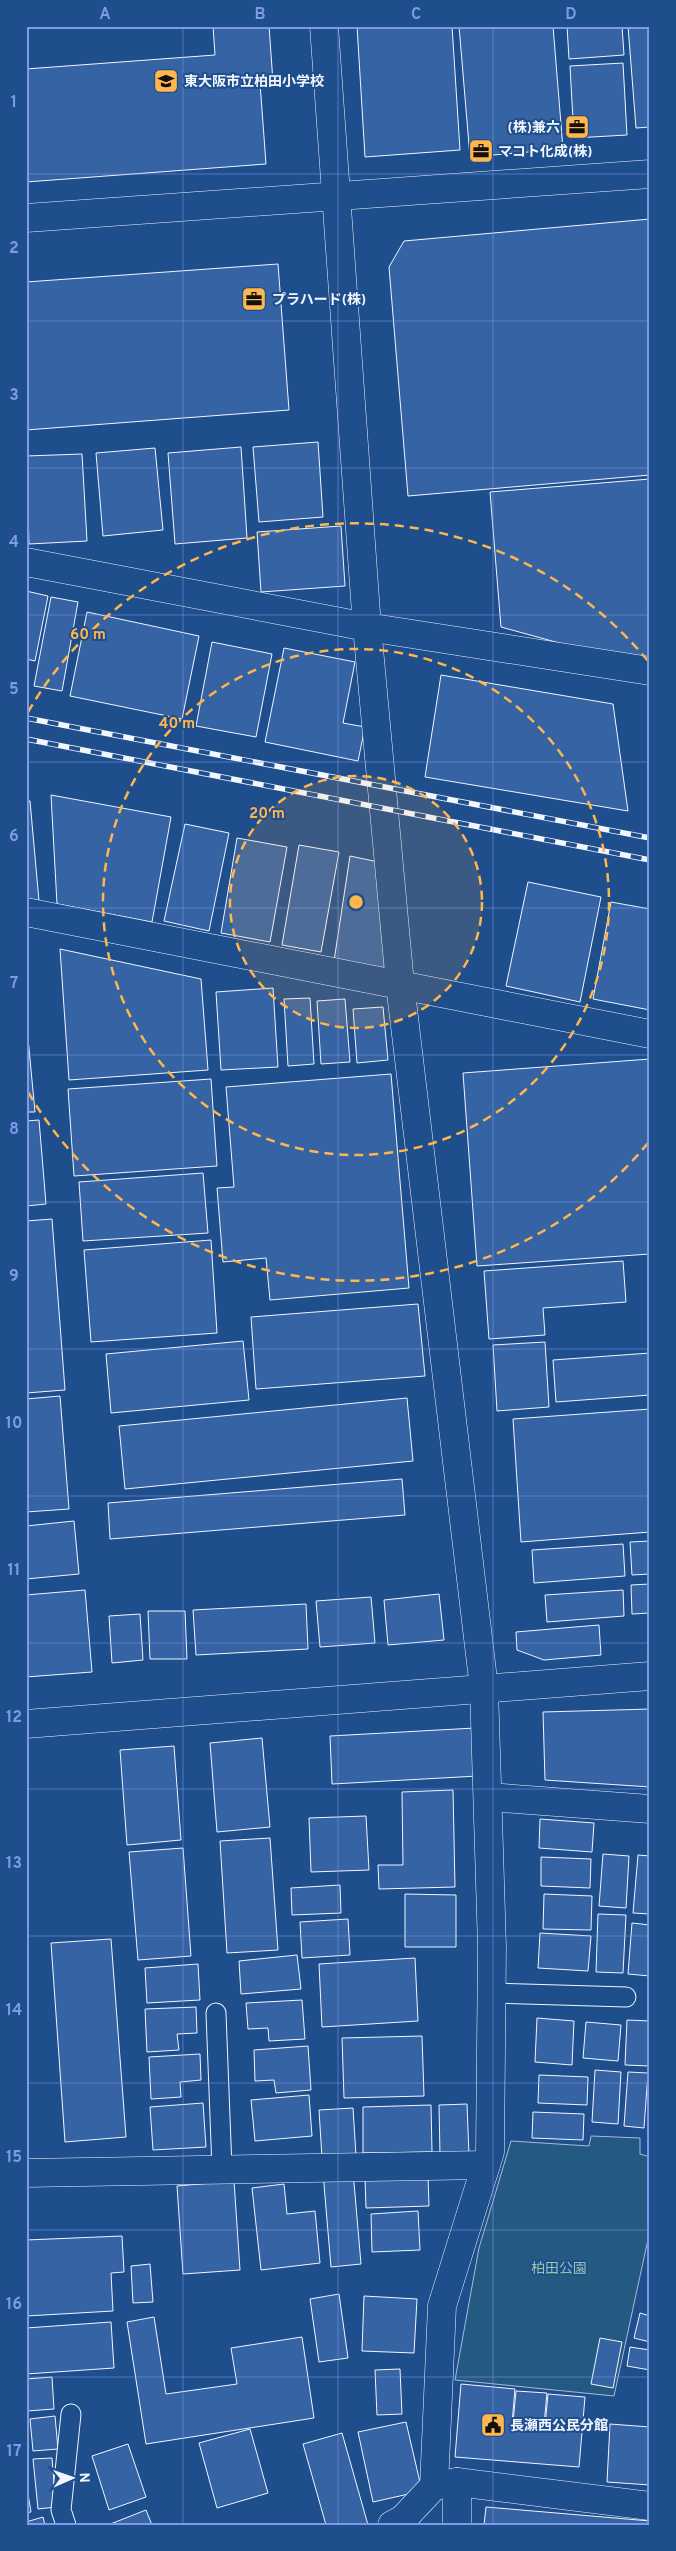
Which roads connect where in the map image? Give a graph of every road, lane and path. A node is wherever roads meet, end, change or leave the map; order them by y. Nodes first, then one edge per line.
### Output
1 (324, 26) edge
2 (650, 174) edge
3 (338, 197) junction
4 (26, 218) edge
5 (26, 562) edge
6 (367, 627) junction
7 (650, 671) edge
8 (26, 912) edge
9 (400, 984) junction
10 (650, 1034) edge
11 (650, 1676) edge
12 (484, 1688) junction
13 (26, 1724) edge
14 (488, 1797) junction
15 (650, 1809) edge
16 (492, 1992) junction
17 (626, 1996) dead end
18 (216, 2013) dead end
19 (486, 2165) junction
20 (222, 2170) junction
21 (26, 2173) edge
22 (71, 2414) dead end
23 (445, 2484) junction
24 (650, 2506) edge
25 (66, 2525) edge
26 (392, 2525) edge
27 (457, 2525) edge

1 - 3 street
2 - 3 street
3 - 4 street
3 - 6 street
5 - 6 street
6 - 7 street
6 - 9 street
8 - 9 street
9 - 10 street
9 - 12 street
11 - 12 street
12 - 13 street
12 - 14 street
14 - 15 street
14 - 16 street
16 - 17 lane
16 - 19 street
18 - 20 lane
19 - 20 street
19 - 23 street
20 - 21 street
22 - 25 lane
23 - 24 street
23 - 26 street
23 - 27 street

